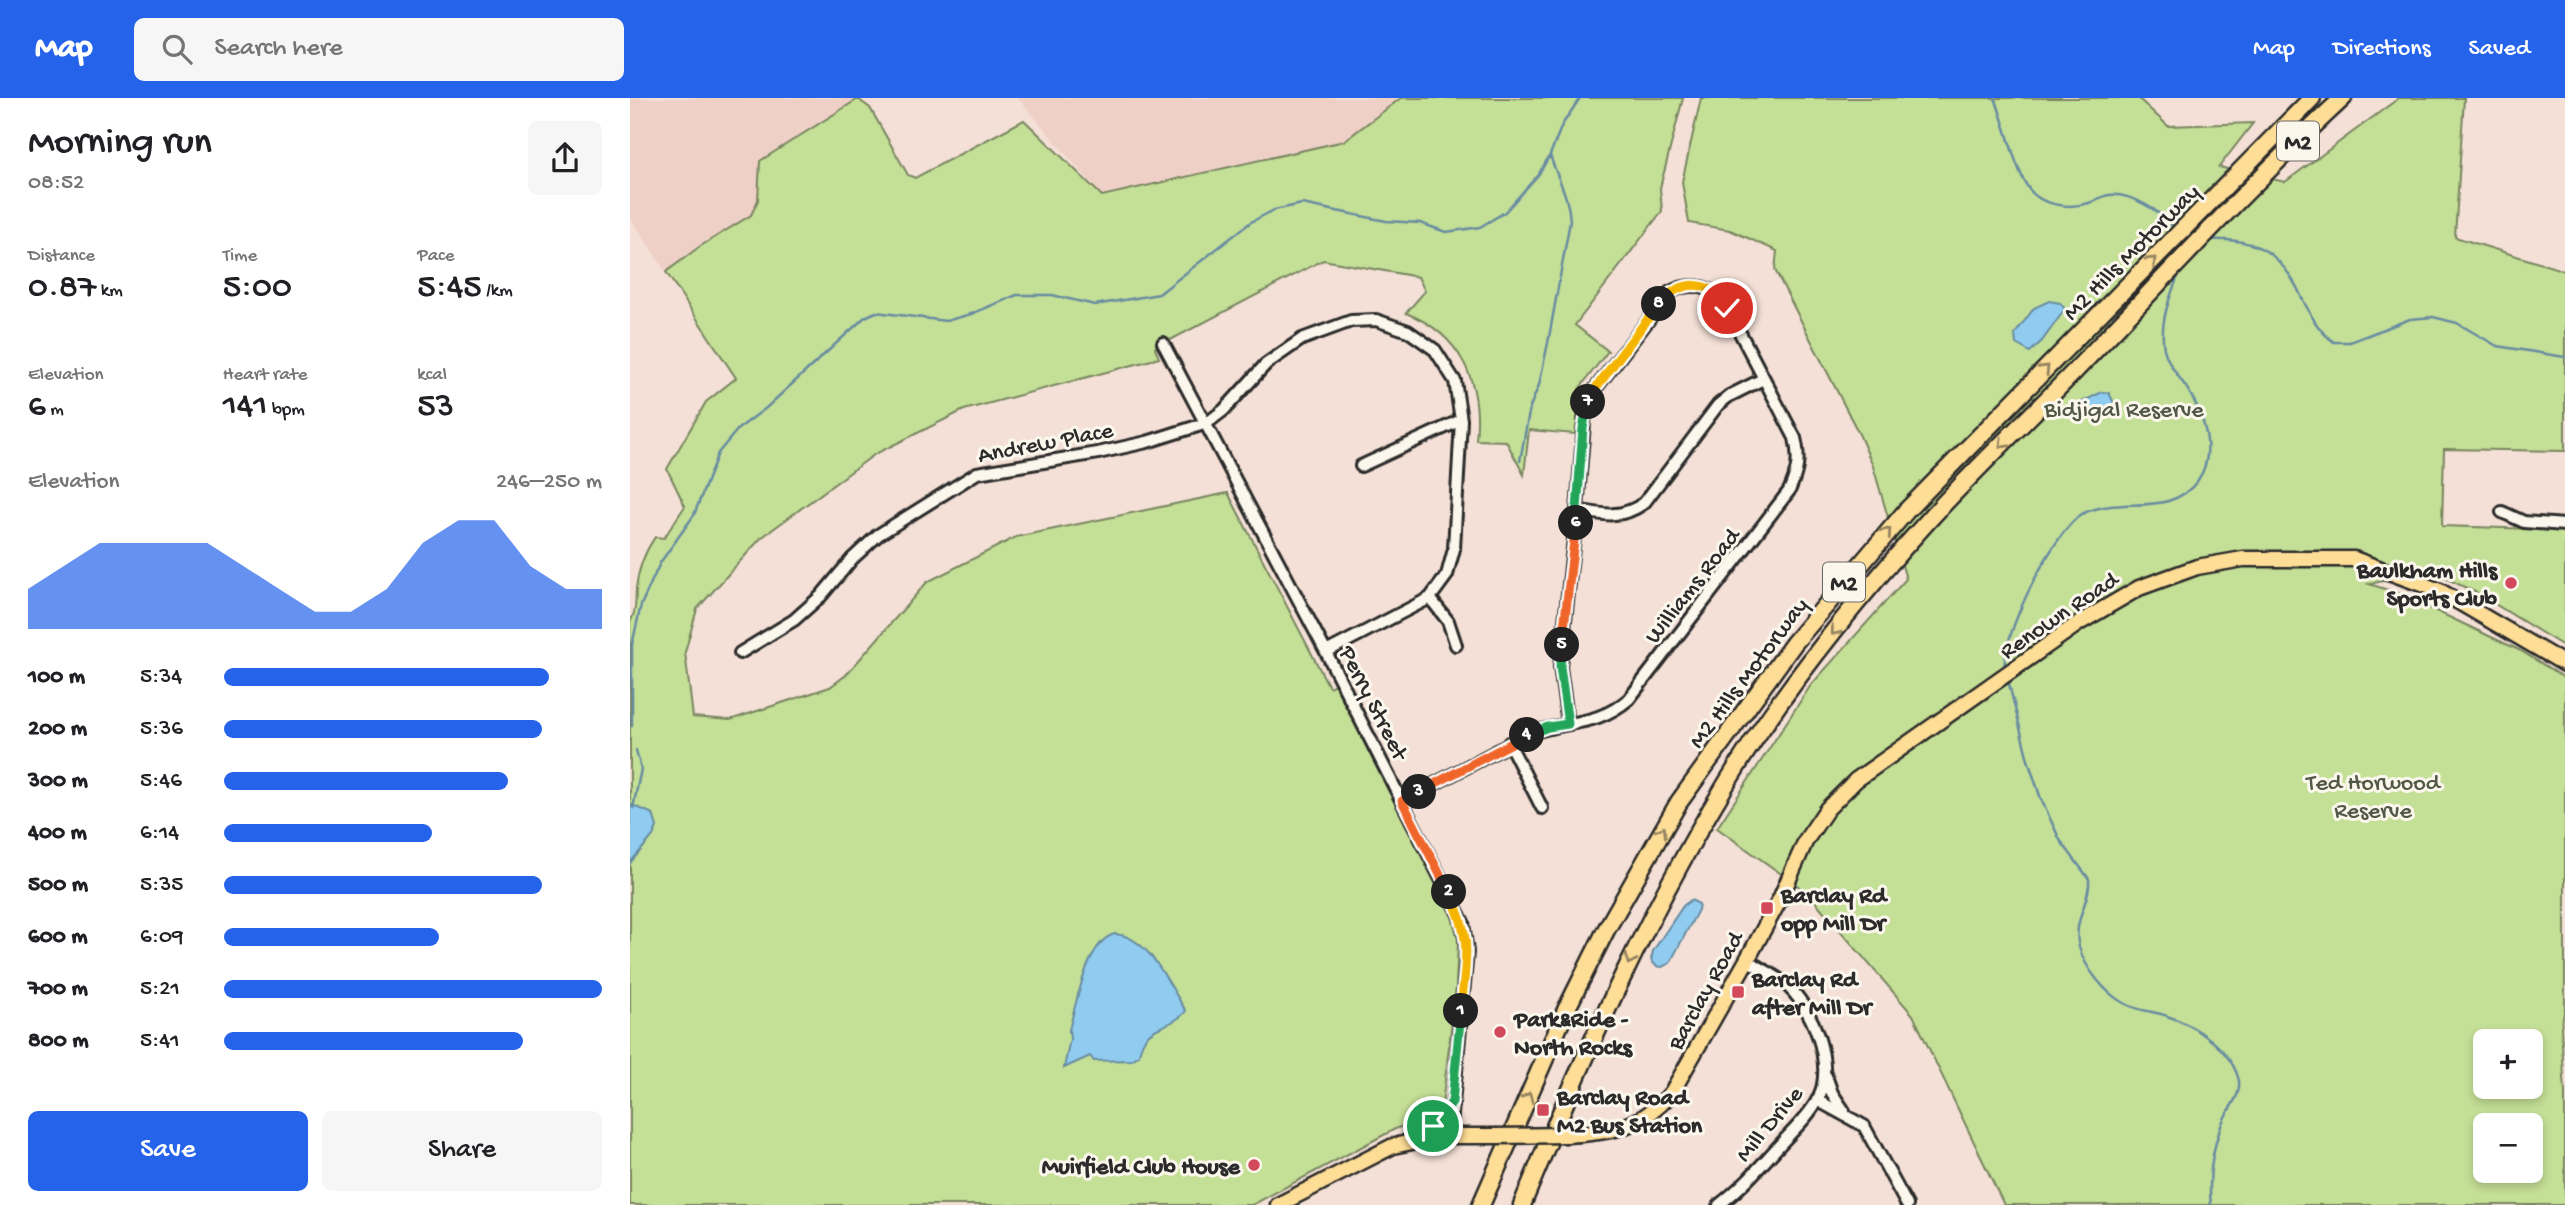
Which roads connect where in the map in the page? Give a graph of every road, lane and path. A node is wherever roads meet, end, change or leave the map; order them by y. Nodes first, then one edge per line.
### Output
1 (2312, 98) edge
2 (2343, 98) edge
3 (1163, 343) dead end
4 (1763, 380) junction
5 (1461, 420) junction
6 (1207, 423) junction
7 (1361, 466) dead end
8 (1577, 510) junction
9 (2502, 512) dead end
10 (2565, 525) edge
11 (1430, 598) junction
12 (1456, 645) dead end
13 (1326, 652) junction
14 (740, 653) dead end
15 (2565, 664) edge
16 (1568, 724) junction
17 (1509, 743) junction
18 (1402, 801) junction
19 (1542, 808) dead end
20 (1794, 869) joint
21 (1747, 960) junction
22 (1825, 1073) junction
23 (1817, 1100) junction
24 (1452, 1102) junction
25 (1848, 1116) junction
26 (1450, 1136) junction
27 (1393, 1146) junction
28 (1278, 1205) edge
29 (1481, 1205) edge
30 (1522, 1205) edge
31 (1719, 1205) edge
32 (1907, 1205) edge

29 -> 1 highway, M2 Hills Motorway / M2
2 -> 30 highway, M2 Hills Motorway / M2
3 - 6 street, Perry Street
4 - 8 street
4 - 8 street, Williams Road
4 - 16 street, Williams Road
5 - 6 street
5 - 7 street
5 - 11 street
6 - 13 street, Perry Street
6 - 14 street, Andrew Place
8 - 16 street
9 - 10 street
11 - 12 street
11 - 13 street
13 - 18 street, Perry Street
15 - 20 main road, Renown Road
16 - 17 street, Williams Road
17 - 18 street, Williams Road
17 - 19 street
18 - 24 street, Perry Street
20 - 21 main road, Barclay Road
21 - 22 street, Mill Drive
21 - 26 main road, Barclay Road, bridge
22 - 23 street, Mill Drive
22 - 25 street
23 - 25 street
23 - 31 street, Mill Drive
24 - 26 street, Perry Street
24 - 27 street
25 - 32 street
26 - 27 main road, Barclay Road
27 - 28 main road, Barclay Road

